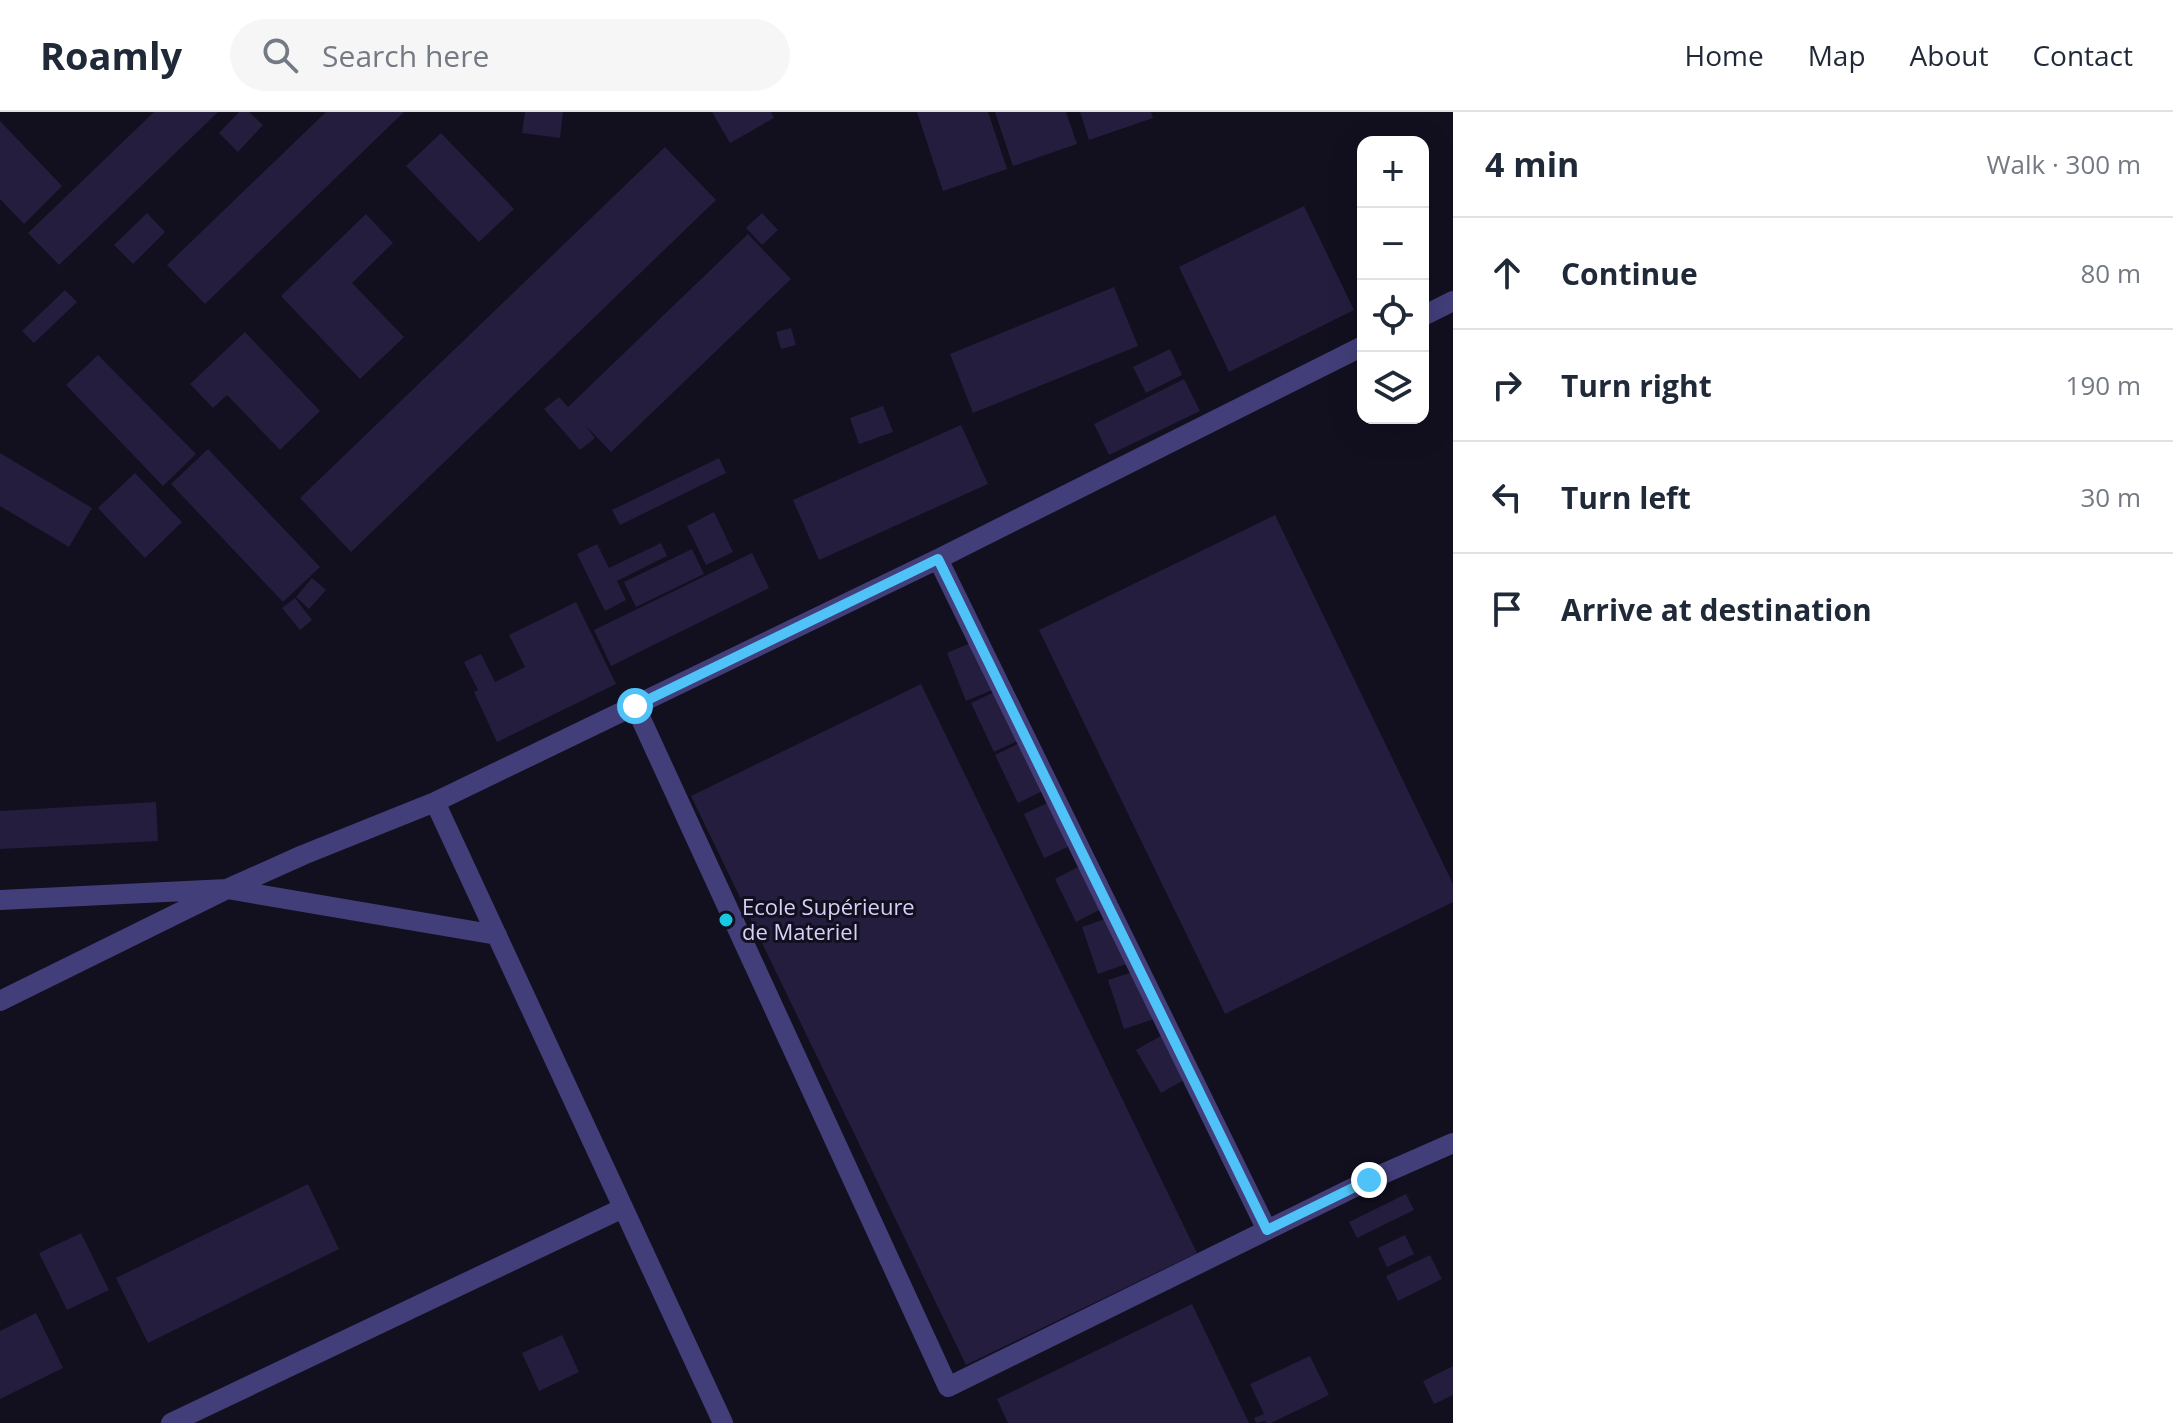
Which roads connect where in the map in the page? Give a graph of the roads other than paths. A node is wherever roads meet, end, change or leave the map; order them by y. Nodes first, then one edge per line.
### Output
1 (1453, 301) edge
2 (1429, 313) edge
3 (1357, 349) edge
4 (938, 559) junction
5 (635, 706) junction
6 (435, 802) junction
7 (227, 889) junction
8 (0, 900) edge
9 (497, 935) junction
10 (0, 1001) edge
11 (1453, 1143) edge
12 (623, 1208) junction
13 (1267, 1230) junction
14 (721, 1422) edge
15 (171, 1423) edge

1 - 2 street
3 - 4 street
4 - 5 street
4 - 13 street
5 - 6 street
5 - 13 street
6 - 7 street
6 - 9 street
7 - 8 street
7 - 9 street
7 - 10 street
9 - 12 street
11 - 13 street
12 - 14 street
12 - 15 street

